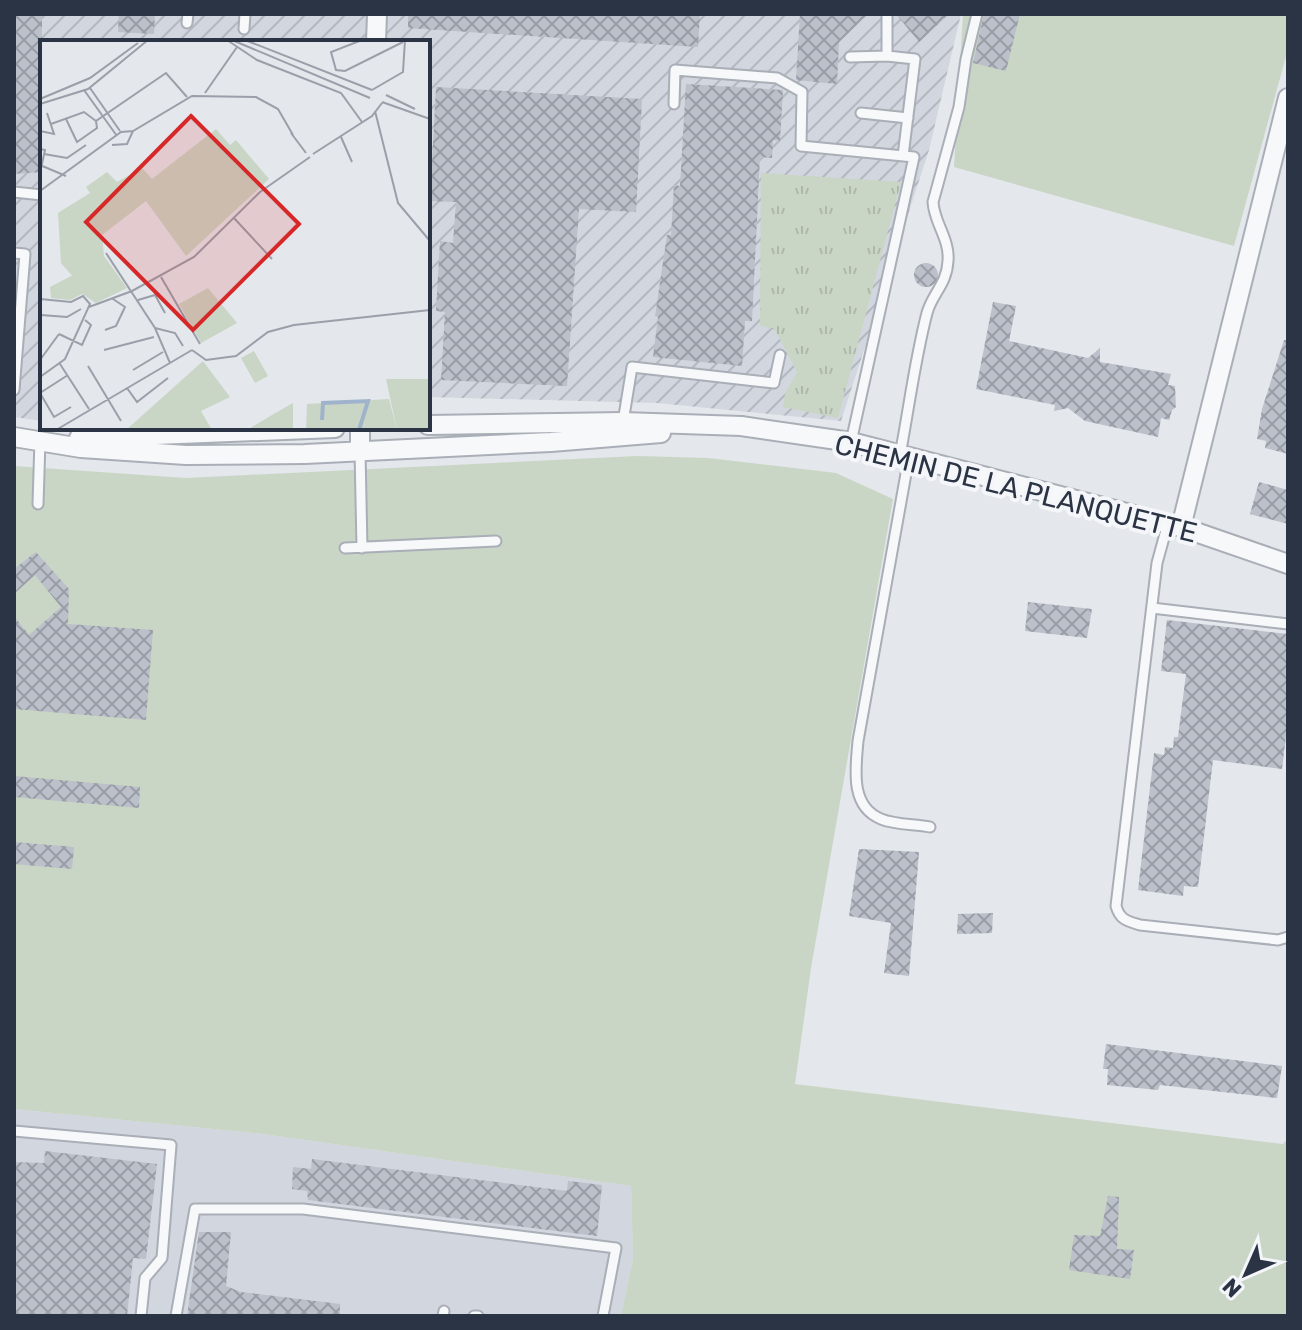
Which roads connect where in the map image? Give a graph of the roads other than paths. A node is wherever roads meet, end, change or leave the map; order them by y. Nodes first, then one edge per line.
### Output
1 (245, 14) edge
2 (377, 14) edge
3 (887, 14) edge
4 (977, 14) edge
5 (244, 29) dead end
6 (376, 40) edge
7 (887, 56) junction
8 (850, 57) dead end
9 (1288, 98) edge
10 (674, 104) dead end
11 (861, 113) dead end
12 (908, 118) junction
13 (903, 156) junction
14 (14, 192) edge
15 (40, 195) edge
16 (14, 253) edge
17 (780, 355) dead end
18 (14, 378) edge
19 (14, 390) edge
20 (623, 422) junction
21 (430, 425) edge
22 (741, 426) junction
23 (228, 430) edge
24 (360, 430) edge
25 (120, 432) edge
26 (14, 437) edge
27 (40, 440) junction
28 (851, 442) junction
29 (360, 451) junction
30 (905, 456) junction
31 (38, 504) dead end
32 (1174, 525) junction
33 (496, 541) dead end
34 (345, 548) dead end
35 (362, 548) junction
36 (1288, 564) edge
37 (1152, 608) junction
38 (1288, 624) edge
39 (930, 827) dead end
40 (1288, 937) edge
41 (14, 1131) edge
42 (141, 1316) edge
43 (176, 1316) edge
44 (603, 1316) edge

1 - 5 lane
2 - 6 street
3 - 7 lane
4 - 30 lane
7 - 8 lane
7 - 12 lane
9 - 32 street
10 - 13 lane
11 - 12 lane
12 - 13 lane
13 - 28 lane
14 - 15 lane
16 - 18 lane
17 - 20 lane
18 - 19 lane
20 - 21 street, CHEMIN DE LA PLANQUETTE
20 - 22 street, CHEMIN DE LA PLANQUETTE
22 - 28 street, CHEMIN DE LA PLANQUETTE
22 - 29 street, CHEMIN DE LA PLANQUETTE
23 - 25 street, CHEMIN DE LA PLANQUETTE
24 - 29 street
25 - 27 street, CHEMIN DE LA PLANQUETTE
26 - 27 street, CHEMIN DE LA PLANQUETTE
27 - 29 street, CHEMIN DE LA PLANQUETTE
27 - 31 lane
28 - 30 street, CHEMIN DE LA PLANQUETTE
29 - 35 lane
30 - 32 street, CHEMIN DE LA PLANQUETTE
30 - 39 lane
32 - 36 street, CHEMIN DE LA PLANQUETTE
32 - 37 lane
33 - 35 lane
34 - 35 lane
37 - 38 lane
37 - 40 lane
41 - 42 lane
43 - 44 lane

